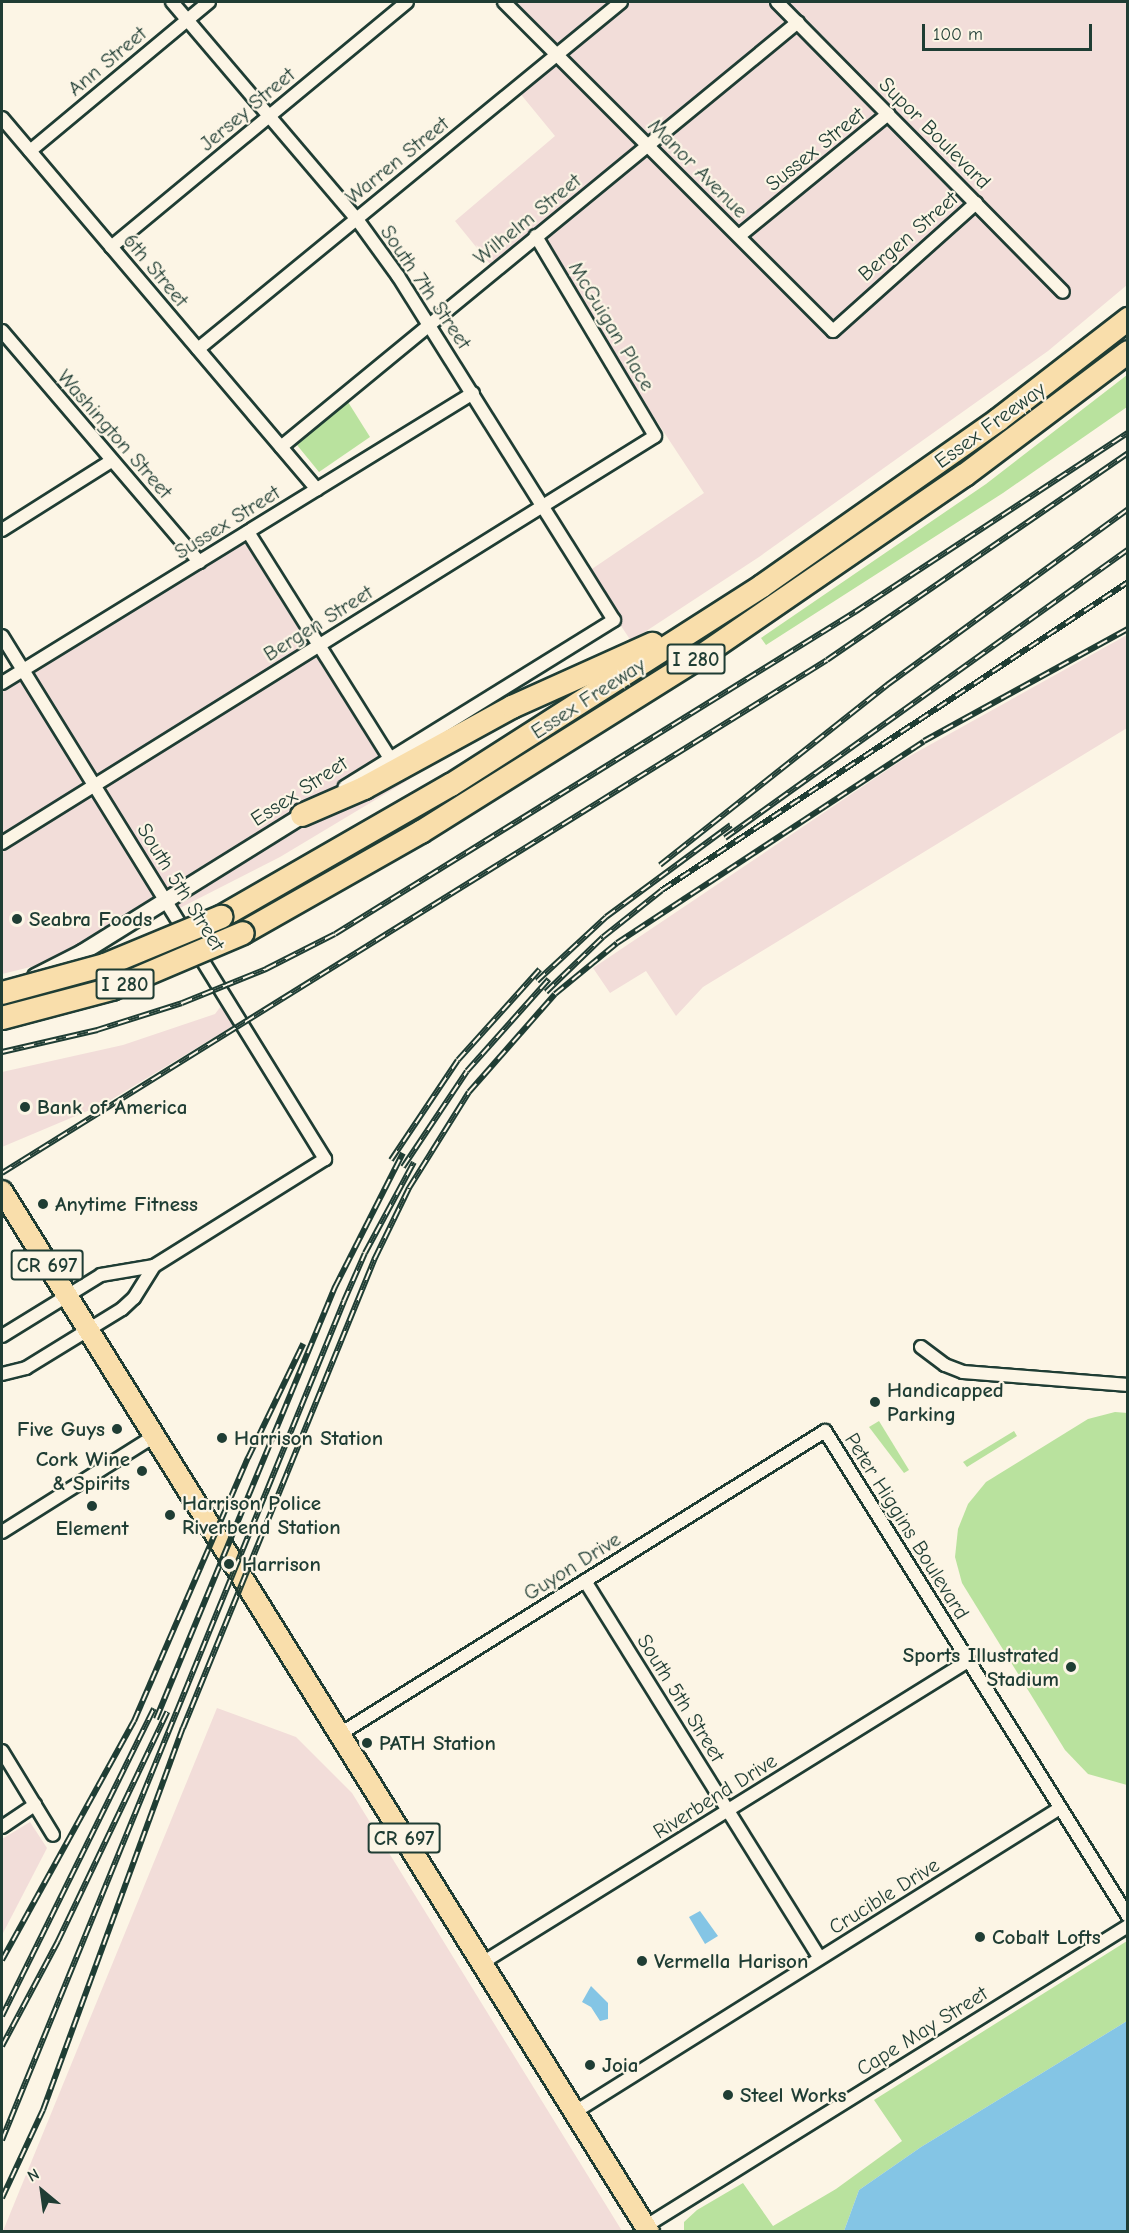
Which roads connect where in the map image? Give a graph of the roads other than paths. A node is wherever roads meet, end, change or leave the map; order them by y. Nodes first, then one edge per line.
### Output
1 (172, 2) edge
2 (209, 2) edge
3 (407, 2) edge
4 (504, 2) edge
5 (621, 2) edge
6 (777, 2) edge
7 (187, 20) junction
8 (798, 22) junction
9 (556, 54) junction
10 (888, 114) junction
11 (271, 115) junction
12 (2, 118) edge
13 (647, 146) junction
14 (30, 151) junction
15 (976, 203) junction
16 (356, 218) junction
17 (536, 236) junction
18 (739, 237) junction
19 (111, 247) junction
20 (1064, 292) dead end
21 (865, 299) joint
22 (1128, 319) edge
23 (430, 324) junction
24 (2, 331) edge
25 (198, 349) junction
26 (1128, 352) edge
27 (473, 393) junction
28 (655, 436) joint
29 (281, 447) junction
30 (111, 461) junction
31 (317, 489) junction
32 (543, 506) junction
33 (2, 530) edge
34 (248, 532) junction
35 (199, 562) junction
36 (614, 620) joint
37 (688, 634) junction
38 (2, 636) edge
39 (319, 645) junction
40 (23, 670) junction
41 (2, 683) edge
42 (390, 759) junction
43 (94, 785) junction
44 (302, 815) junction
45 (2, 843) edge
46 (166, 899) junction
47 (2, 991) edge
48 (2, 1019) edge
49 (3, 1198) edge
50 (154, 1266) junction
51 (65, 1295) junction
52 (87, 1330) junction
53 (2, 1336) edge
54 (921, 1347) dead end
55 (2, 1374) edge
56 (1128, 1385) edge
57 (825, 1431) joint
58 (155, 1440) junction
59 (2, 1532) edge
60 (585, 1581) junction
61 (968, 1661) junction
62 (340, 1734) junction
63 (2, 1751) edge
64 (35, 1805) junction
65 (1060, 1808) junction
66 (729, 1810) junction
67 (2, 1827) edge
68 (53, 1835) dead end
69 (1128, 1916) edge
70 (1128, 1926) edge
71 (820, 1958) junction
72 (482, 1963) junction
73 (575, 2112) junction
74 (648, 2229) edge

1 - 7 street, South 7th Street
2 - 7 street, Ann Street
3 - 11 street, Jersey Street
4 - 9 street, Manor Avenue
5 - 9 street, Warren Street
6 - 8 street, Supor Boulevard
7 - 11 street, South 7th Street
7 - 14 street, Ann Street
8 - 10 street, Supor Boulevard
8 - 13 street, Wilhelm Street
9 - 13 street, Manor Avenue
9 - 16 street, Warren Street
10 - 15 street, Supor Boulevard
10 - 18 street, Sussex Street
11 - 16 street, South 7th Street
11 - 19 street, Jersey Street
12 - 14 street, 6th Street
13 - 17 street, Wilhelm Street
13 - 18 street, Manor Avenue
14 - 19 street, 6th Street
15 - 20 street, Supor Boulevard
15 - 21 street, Bergen Street
16 - 23 street, South 7th Street
16 - 25 street, Warren Street
17 - 23 street, Wilhelm Street
17 - 28 street, McGuigan Place
18 - 21 street, Manor Avenue
19 - 25 street, 6th Street
22 - 37 highway, Essex Freeway / I 280
23 - 27 street, South 7th Street
23 - 29 street, Wilhelm Street
24 - 30 street, Washington Street
25 - 29 street, 6th Street
26 - 48 highway, Essex Freeway / I 280, bridge
27 - 31 street, Sussex Street
27 - 32 street, South 7th Street
28 - 32 street, Bergen Street
29 - 31 street, 6th Street
30 - 33 street
30 - 35 street, Washington Street
31 - 34 street, Sussex Street
32 - 36 street, South 7th Street
32 - 39 street, Bergen Street
34 - 35 street, Sussex Street
34 - 39 street
35 - 40 street, Sussex Street
36 - 42 street, Essex Street
37 - 44 highway
37 - 47 highway, Essex Freeway / I 280, bridge
38 - 40 street, South 5th Street
39 - 42 street
39 - 43 street, Bergen Street
40 - 41 street, Sussex Street
40 - 43 street, South 5th Street
42 - 44 street, Essex Street
43 - 45 street, Bergen Street
43 - 46 street, South 5th Street
44 - 46 street, Essex Street
46 - 47 street, Essex Street
46 - 50 street, South 5th Street
49 - 51 main road, CR 697
50 - 51 street
50 - 52 street
51 - 52 main road, CR 697
51 - 53 street
52 - 55 street
52 - 58 main road, CR 697
54 - 56 street
57 - 60 street, Guyon Drive
57 - 61 street, Peter Higgins Boulevard
58 - 59 street
58 - 62 main road, CR 697
60 - 62 street, Guyon Drive
60 - 66 street, South 5th Street
61 - 65 street, Peter Higgins Boulevard
61 - 66 street, Riverbend Drive
62 - 72 main road, CR 697
63 - 64 street
64 - 67 street
64 - 68 street
65 - 69 street, Peter Higgins Boulevard
65 - 71 street, Crucible Drive
66 - 71 street, South 5th Street
66 - 72 street, Riverbend Drive
70 - 74 street, Cape May Street
71 - 73 street, Crucible Drive
72 - 73 main road, CR 697
73 - 74 main road, CR 697

